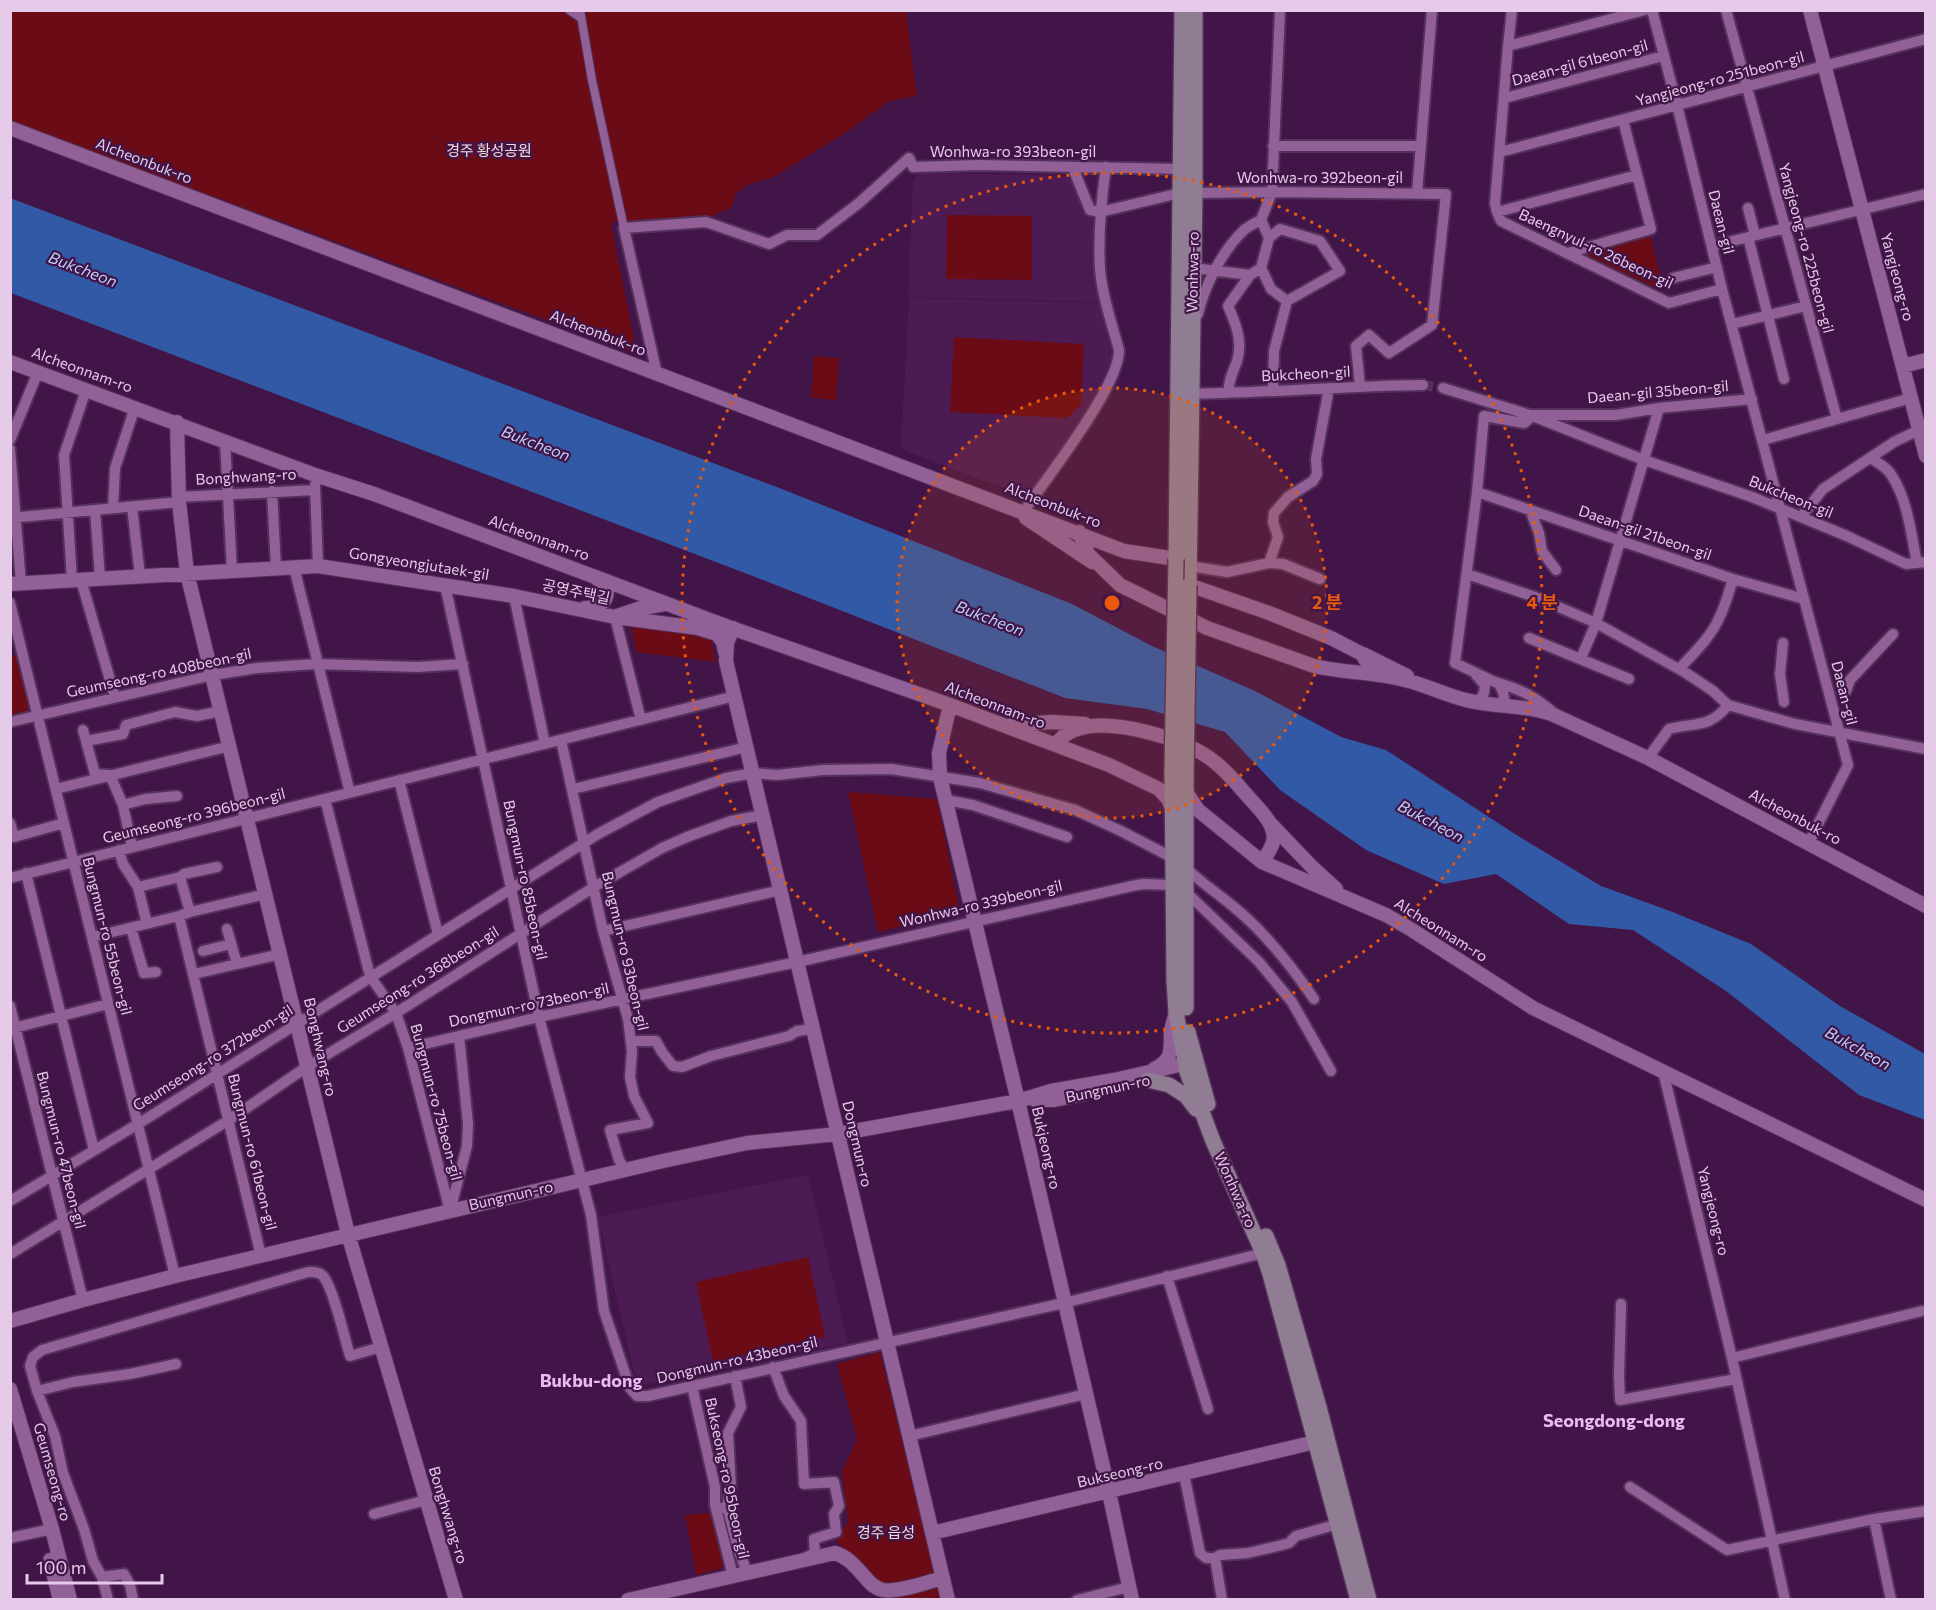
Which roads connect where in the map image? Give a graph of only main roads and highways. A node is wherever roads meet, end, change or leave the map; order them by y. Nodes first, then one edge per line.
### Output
1 (1182, 10) edge
2 (1195, 10) edge
3 (1188, 193) junction
4 (1185, 394) junction
5 (1183, 562) junction
6 (1175, 783) junction
7 (1179, 888) junction
8 (1191, 1067) junction
9 (1148, 1076) road end
10 (1201, 1112) junction
11 (1358, 1599) edge
12 (1369, 1599) edge

1 - 3 main road, Wonhwa-ro
2 - 3 main road, Wonhwa-ro
3 - 4 main road, Wonhwa-ro
3 - 4 main road, Wonhwa-ro
4 - 5 main road, Wonhwa-ro
5 - 6 main road, bridge
5 - 6 main road, bridge
6 - 7 main road, Wonhwa-ro
7 - 8 main road, Wonhwa-ro
7 - 8 main road, Wonhwa-ro
8 - 10 main road, Wonhwa-ro
8 - 12 main road, Wonhwa-ro
9 - 10 main road
10 - 11 main road, Wonhwa-ro

